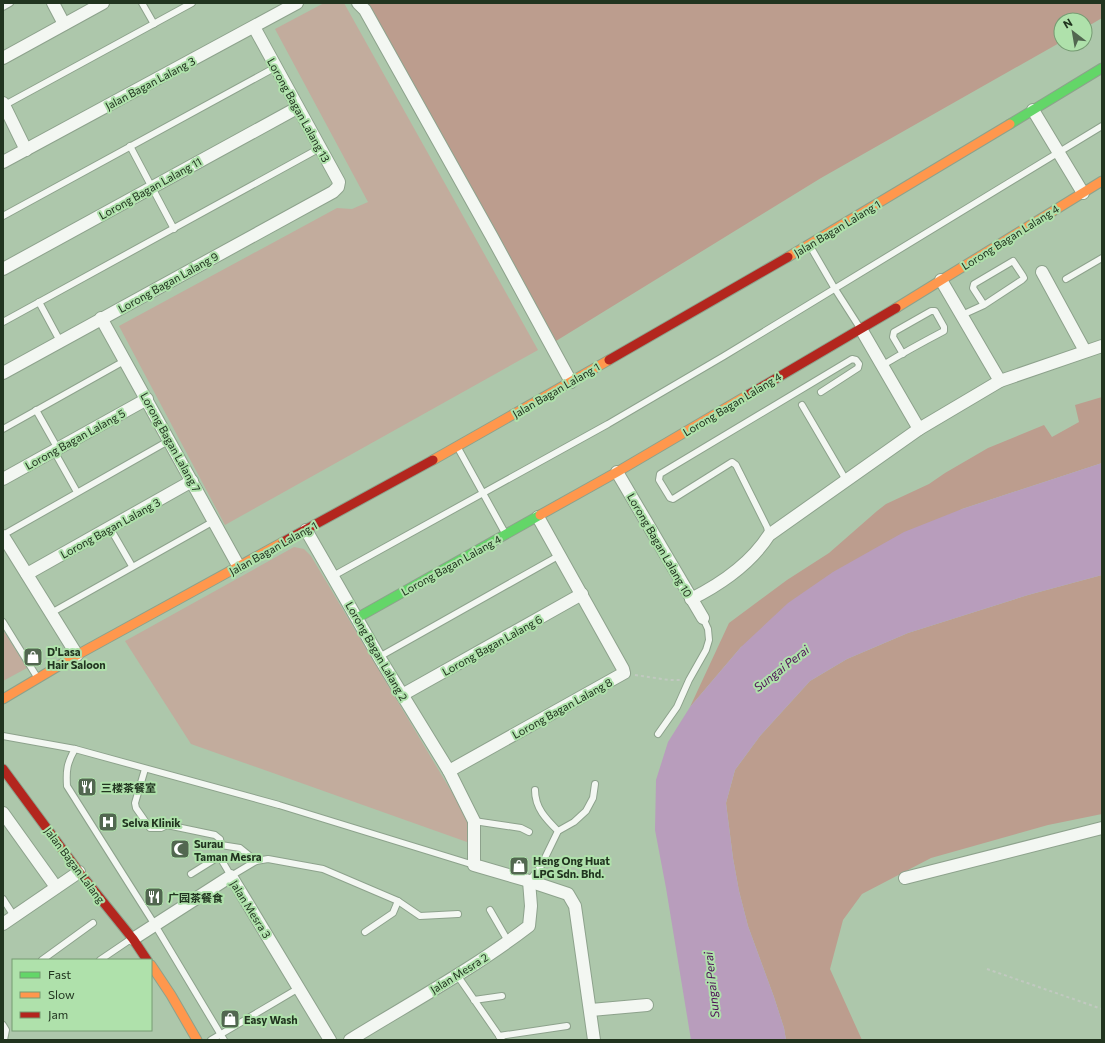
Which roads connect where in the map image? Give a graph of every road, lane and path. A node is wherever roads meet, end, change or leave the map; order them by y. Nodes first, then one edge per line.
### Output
1 (10, 3) edge
2 (53, 3) edge
3 (103, 3) edge
4 (142, 3) edge
5 (192, 3) edge
6 (297, 3) edge
7 (358, 3) edge
8 (3, 7) edge
9 (64, 24) junction
10 (154, 24) junction
11 (254, 27) junction
12 (3, 58) edge
13 (276, 67) junction
14 (1102, 68) edge
15 (3, 105) edge
16 (297, 108) junction
17 (1033, 110) junction
18 (1102, 126) edge
19 (130, 146) junction
20 (320, 148) junction
21 (26, 150) junction
22 (1058, 153) junction
23 (3, 162) edge
24 (1102, 181) edge
25 (151, 188) junction
26 (333, 192) joint
27 (1083, 192) junction
28 (3, 216) edge
29 (174, 229) junction
30 (809, 245) junction
31 (1102, 258) edge
32 (3, 268) edge
33 (1042, 272) dead end
34 (941, 280) junction
35 (1066, 280) dead end
36 (835, 289) junction
37 (39, 302) junction
38 (984, 305) junction
39 (962, 315) junction
40 (101, 318) junction
41 (3, 322) edge
42 (861, 329) junction
43 (60, 341) junction
44 (1102, 346) edge
45 (1085, 351) junction
46 (903, 354) junction
47 (126, 360) junction
48 (883, 365) junction
49 (3, 372) edge
50 (1000, 381) junction
51 (571, 382) junction
52 (821, 392) dead end
53 (147, 399) junction
54 (802, 405) dead end
55 (36, 410) junction
56 (3, 429) edge
57 (919, 429) junction
58 (170, 440) junction
59 (457, 447) junction
60 (56, 450) junction
61 (617, 472) junction
62 (3, 480) edge
63 (846, 480) junction
64 (192, 482) junction
65 (77, 492) junction
66 (483, 493) junction
67 (538, 517) junction
68 (214, 521) junction
69 (110, 528) junction
70 (306, 530) junction
71 (505, 534) junction
72 (3, 535) edge
73 (770, 535) junction
74 (560, 555) junction
75 (132, 566) junction
76 (239, 567) junction
77 (27, 574) junction
78 (333, 576) junction
79 (582, 594) junction
80 (691, 599) junction
81 (51, 613) junction
82 (357, 618) junction
83 (703, 618) joint
84 (3, 622) edge
85 (77, 654) junction
86 (379, 657) junction
87 (624, 673) junction
88 (37, 677) junction
89 (689, 680) junction
90 (402, 695) junction
91 (5, 696) edge
92 (658, 734) dead end
93 (3, 736) edge
94 (75, 749) junction
95 (145, 769) junction
96 (4, 771) edge
97 (449, 771) junction
98 (595, 784) dead end
99 (535, 790) dead end
100 (3, 813) edge
101 (474, 821) junction
102 (1102, 828) edge
103 (558, 831) junction
104 (529, 832) dead end
105 (256, 861) junction
106 (474, 865) junction
107 (78, 872) junction
108 (191, 874) dead end
109 (231, 876) junction
110 (905, 878) dead end
111 (529, 881) junction
112 (56, 887) junction
113 (3, 900) edge
114 (398, 901) junction
115 (490, 910) dead end
116 (458, 914) dead end
117 (14, 916) junction
118 (93, 923) dead end
119 (3, 924) edge
120 (155, 925) junction
121 (365, 932) dead end
122 (133, 939) junction
123 (508, 941) junction
124 (43, 959) edge
125 (102, 959) edge
126 (146, 959) edge
127 (152, 966) edge
128 (987, 969) dead end
129 (457, 975) junction
130 (299, 988) junction
131 (502, 996) dead end
132 (474, 1000) junction
133 (647, 1005) dead end
134 (1102, 1009) edge
135 (591, 1010) junction
136 (3, 1025) edge
137 (567, 1026) dead end
138 (223, 1037) edge
139 (500, 1038) edge
140 (4, 1040) edge
141 (198, 1040) edge
142 (210, 1040) edge
143 (330, 1040) edge
144 (350, 1040) edge
145 (594, 1040) edge

1 - 8 lane
2 - 9 street
3 - 9 street
4 - 10 lane
5 - 10 lane
6 - 11 street, Jalan Bagan Lalang 3
7 - 51 street
9 - 12 street
10 - 15 lane
11 - 13 street, Lorong Bagan Lalang 13
11 - 21 street, Jalan Bagan Lalang 3
13 - 16 street, Lorong Bagan Lalang 13
13 - 19 lane
14 - 17 main road, Jalan Bagan Lalang 1
15 - 21 street
16 - 20 street, Lorong Bagan Lalang 13
16 - 25 street, Lorong Bagan Lalang 11
17 - 22 street
17 - 30 main road, Jalan Bagan Lalang 1
18 - 22 lane
19 - 25 lane
19 - 28 lane
20 - 26 street, Lorong Bagan Lalang 13
20 - 29 lane
21 - 23 street, Jalan Bagan Lalang 3
22 - 27 street
22 - 36 lane
24 - 27 main road, Lorong Bagan Lalang 4
25 - 29 lane
25 - 32 street, Lorong Bagan Lalang 11
26 - 40 street, Lorong Bagan Lalang 9
27 - 34 main road, Lorong Bagan Lalang 4
29 - 37 lane
30 - 36 lane
30 - 51 main road, Jalan Bagan Lalang 1
31 - 35 lane
33 - 45 street
34 - 39 street
34 - 42 main road, Lorong Bagan Lalang 4
36 - 42 lane
36 - 66 lane
37 - 41 lane
37 - 43 lane
38 - 38 lane
38 - 39 lane
39 - 50 street
40 - 43 street, Lorong Bagan Lalang 9
40 - 47 street, Lorong Bagan Lalang 7
42 - 48 street
42 - 61 main road, Lorong Bagan Lalang 4
43 - 49 street, Lorong Bagan Lalang 9
44 - 45 street
45 - 50 street
46 - 46 lane
46 - 48 lane
47 - 53 street, Lorong Bagan Lalang 7
47 - 55 lane
48 - 57 street
50 - 57 street
51 - 59 main road, Jalan Bagan Lalang 1
52 - 73 lane
53 - 58 street, Lorong Bagan Lalang 7
53 - 60 street, Lorong Bagan Lalang 5
54 - 63 lane
55 - 56 lane
55 - 60 lane
57 - 63 street
58 - 64 street, Lorong Bagan Lalang 7
58 - 65 lane
59 - 66 lane
59 - 70 main road, Jalan Bagan Lalang 1
60 - 62 street, Lorong Bagan Lalang 5
60 - 65 lane
61 - 67 main road, Lorong Bagan Lalang 4
61 - 80 street, Lorong Bagan Lalang 10
63 - 73 street
64 - 68 street, Lorong Bagan Lalang 7
64 - 69 street, Lorong Bagan Lalang 3
65 - 72 lane
66 - 71 lane
66 - 78 lane
67 - 71 main road, Lorong Bagan Lalang 4
67 - 74 street, Lorong Bagan Lalang 8
68 - 75 lane
68 - 76 street, Lorong Bagan Lalang 7
69 - 75 lane
69 - 77 street, Lorong Bagan Lalang 3
70 - 76 main road, Jalan Bagan Lalang 1
70 - 78 street, Lorong Bagan Lalang 2
71 - 82 main road, Lorong Bagan Lalang 4
72 - 77 street
73 - 80 street
74 - 79 street, Lorong Bagan Lalang 8
74 - 86 lane
75 - 81 lane
76 - 85 main road, Jalan Bagan Lalang 1
77 - 81 street
78 - 82 street, Lorong Bagan Lalang 2
79 - 87 street, Lorong Bagan Lalang 8
79 - 90 street, Lorong Bagan Lalang 6
80 - 83 street, Lorong Bagan Lalang 10
81 - 85 street
82 - 86 street, Lorong Bagan Lalang 2
83 - 89 lane
84 - 88 lane
85 - 88 main road, Jalan Bagan Lalang 1
86 - 90 street, Lorong Bagan Lalang 2
87 - 89 path
87 - 97 street, Lorong Bagan Lalang 8
88 - 91 main road, Jalan Bagan Lalang 1
89 - 92 lane
90 - 97 street, Lorong Bagan Lalang 2
93 - 94 lane
94 - 95 lane
94 - 120 lane
95 - 105 lane
95 - 106 lane
96 - 107 main road, Jalan Bagan Lalang
97 - 101 street, Lorong Bagan Lalang 2
98 - 103 lane
99 - 103 lane
100 - 112 street
101 - 104 lane
101 - 106 street
102 - 110 street
103 - 111 lane
105 - 109 lane
105 - 114 lane
106 - 111 street
107 - 112 street
107 - 122 main road, Jalan Bagan Lalang
108 - 109 lane
109 - 120 street, Jalan Mesra 3
109 - 130 street, Jalan Mesra 3
111 - 123 street, Jalan Mesra 2
111 - 135 street
112 - 117 street
113 - 117 lane
114 - 116 lane
114 - 121 lane
115 - 123 lane
117 - 119 street
118 - 124 lane
120 - 122 street, Jalan Mesra 3
120 - 138 lane
122 - 125 lane
122 - 126 main road, Jalan Bagan Lalang
123 - 129 street, Jalan Mesra 2
127 - 141 main road
128 - 134 path
129 - 132 lane
129 - 144 street, Jalan Mesra 2
130 - 138 lane
130 - 143 street, Jalan Mesra 3
131 - 132 lane
132 - 139 lane
133 - 135 street
135 - 145 street
136 - 140 lane
137 - 139 lane
138 - 142 lane

